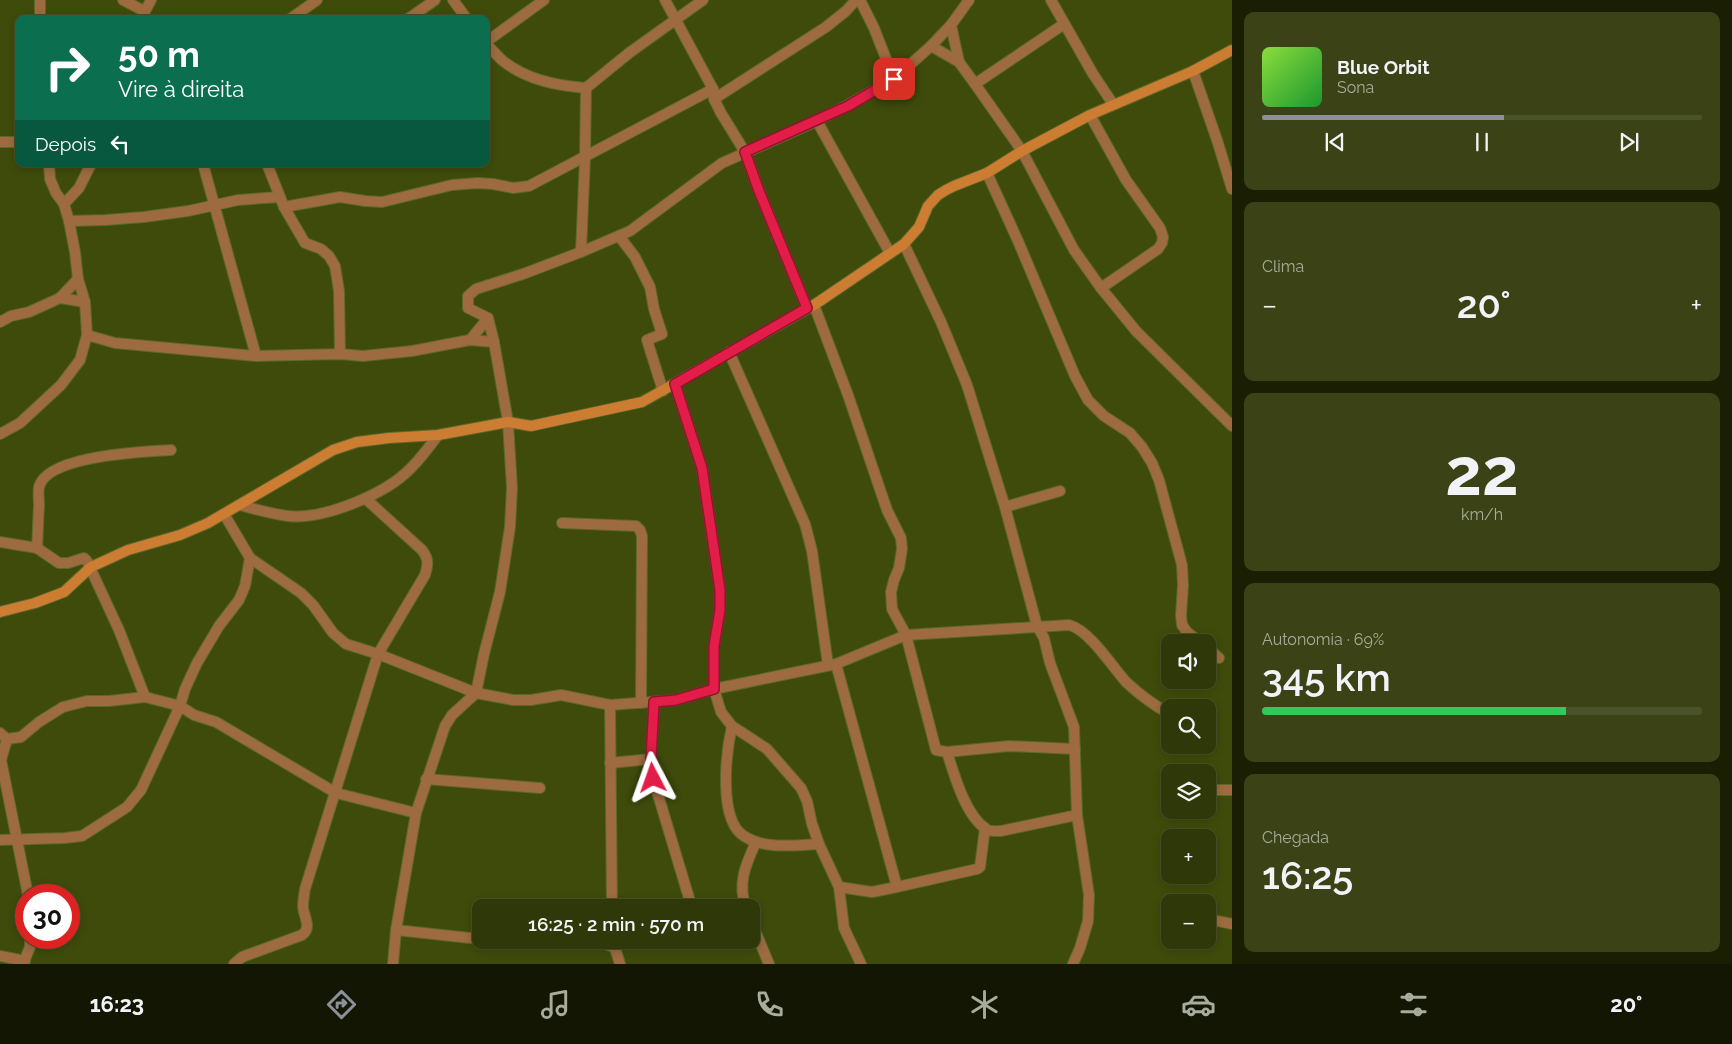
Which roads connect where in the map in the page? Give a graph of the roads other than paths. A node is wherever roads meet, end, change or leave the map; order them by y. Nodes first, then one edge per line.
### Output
1 (40, 0) edge
2 (123, 0) edge
3 (151, 0) edge
4 (317, 0) edge
5 (436, 0) edge
6 (453, 0) edge
7 (544, 0) edge
8 (665, 0) edge
9 (703, 0) edge
10 (856, 0) edge
11 (860, 0) edge
12 (969, 0) edge
13 (1051, 0) edge
14 (40, 15) edge
15 (142, 15) edge
16 (296, 15) edge
17 (414, 15) edge
18 (464, 15) edge
19 (677, 20) junction
20 (1064, 24) junction
21 (951, 25) junction
22 (490, 40) edge
23 (931, 46) junction
24 (490, 47) edge
25 (1232, 50) edge
26 (959, 62) junction
27 (1193, 71) junction
28 (894, 79) junction
29 (975, 84) junction
30 (586, 88) junction
31 (714, 94) junction
32 (1113, 104) junction
33 (1090, 115) junction
34 (817, 121) junction
35 (0, 142) edge
36 (15, 142) edge
37 (1022, 151) junction
38 (745, 152) junction
39 (585, 158) junction
40 (49, 167) edge
41 (90, 167) edge
42 (204, 167) edge
43 (268, 167) edge
44 (988, 173) junction
45 (1232, 189) edge
46 (282, 202) junction
47 (64, 204) junction
48 (214, 206) junction
49 (69, 221) junction
50 (619, 236) junction
51 (904, 244) junction
52 (581, 252) junction
53 (890, 254) junction
54 (78, 279) junction
55 (1101, 288) junction
56 (60, 298) junction
57 (85, 302) junction
58 (810, 307) junction
59 (488, 318) junction
60 (1, 326) edge
61 (87, 335) junction
62 (470, 340) junction
63 (494, 342) junction
64 (729, 352) junction
65 (340, 354) junction
66 (256, 356) junction
67 (675, 384) junction
68 (663, 391) junction
69 (508, 422) junction
70 (1232, 426) edge
71 (0, 434) edge
72 (438, 435) junction
73 (170, 450) dead end
74 (1060, 491) dead end
75 (366, 499) junction
76 (239, 505) junction
77 (1006, 507) junction
78 (224, 514) junction
79 (562, 523) dead end
80 (0, 542) edge
81 (37, 548) junction
82 (250, 558) junction
83 (91, 568) junction
84 (0, 612) edge
85 (1038, 626) junction
86 (1190, 634) edge
87 (906, 636) junction
88 (378, 654) junction
89 (1216, 655) edge
90 (1219, 658) dead end
91 (832, 665) junction
92 (714, 689) junction
93 (476, 693) junction
94 (145, 697) junction
95 (654, 702) junction
96 (641, 703) junction
97 (610, 705) junction
98 (180, 706) junction
99 (1161, 710) edge
100 (732, 726) junction
101 (4, 736) edge
102 (1075, 749) junction
103 (947, 752) junction
104 (651, 759) junction
105 (0, 760) edge
106 (610, 762) junction
107 (426, 778) junction
108 (540, 788) dead end
109 (1216, 790) edge
110 (1232, 790) edge
111 (336, 793) junction
112 (416, 813) junction
113 (1077, 815) junction
114 (985, 828) junction
115 (17, 839) junction
116 (0, 840) edge
117 (756, 842) junction
118 (819, 844) junction
119 (26, 884) edge
120 (839, 887) junction
121 (897, 888) junction
122 (612, 899) edge
123 (689, 899) edge
124 (744, 899) edge
125 (1216, 921) edge
126 (1232, 924) edge
127 (396, 930) junction
128 (472, 938) edge
129 (760, 942) edge
130 (29, 949) edge
131 (616, 949) edge
132 (0, 956) edge
133 (24, 962) edge
134 (234, 964) edge
135 (393, 964) edge
136 (620, 964) edge
137 (769, 964) edge
138 (861, 964) edge
139 (1073, 964) edge

1 - 14 street
2 - 15 street
3 - 15 street
4 - 16 street
5 - 17 street
6 - 18 street
7 - 22 street
8 - 19 street
9 - 19 street
10 - 31 street
11 - 28 street
12 - 21 street
13 - 20 street
19 - 30 street
19 - 31 street
20 - 29 street
20 - 32 street
21 - 23 street
21 - 26 street
23 - 26 street
23 - 28 street
24 - 30 street
25 - 27 street
26 - 29 street
27 - 32 street
27 - 45 street
28 - 34 street
29 - 37 street
30 - 39 street
31 - 38 street
31 - 39 street
32 - 33 street
33 - 37 street
33 - 55 street
34 - 38 street
34 - 53 street
35 - 36 street
37 - 44 street
37 - 55 street
38 - 50 street
38 - 58 street
39 - 46 street
39 - 52 street
40 - 47 street
41 - 47 street
42 - 48 street
43 - 46 street
44 - 51 street
44 - 86 street
46 - 48 street
46 - 65 street
47 - 49 street
48 - 49 street
48 - 66 street
49 - 54 street
50 - 52 street
50 - 68 street
51 - 53 street
51 - 77 street
52 - 59 street
53 - 58 street
54 - 56 street
54 - 57 street
55 - 70 street
56 - 57 street
56 - 60 street
57 - 61 street
58 - 64 street
58 - 87 street
59 - 62 street
59 - 63 street
61 - 66 street
61 - 71 street
62 - 63 street
62 - 65 street
63 - 69 street
64 - 67 street
64 - 91 street
65 - 66 street
67 - 68 street
67 - 92 street
68 - 69 street
69 - 72 street
69 - 93 street
72 - 75 street
72 - 76 street
73 - 81 street
74 - 77 street
75 - 76 street
75 - 88 street
76 - 78 street
77 - 85 street
78 - 82 street
78 - 83 street
79 - 96 street
80 - 81 street
81 - 83 street
82 - 88 street
82 - 98 street
83 - 84 street
83 - 94 street
85 - 87 street
85 - 99 street
85 - 102 street
87 - 91 street
87 - 103 street
88 - 93 street
88 - 111 street
89 - 90 street
91 - 92 street
91 - 121 street
92 - 95 street
92 - 100 street
93 - 97 street
93 - 107 street
94 - 98 street
94 - 101 street
95 - 96 street
95 - 104 street
96 - 97 street
97 - 106 street
98 - 111 street
98 - 115 street
100 - 117 street
100 - 118 street
101 - 105 street
102 - 103 street
102 - 113 street
103 - 114 street
104 - 106 street
104 - 123 street
105 - 115 street
106 - 122 street
107 - 108 street
107 - 112 street
109 - 110 street
111 - 112 street
111 - 134 street
112 - 127 street
113 - 114 street
113 - 139 street
114 - 121 street
115 - 116 street
115 - 119 street
117 - 118 street
117 - 124 street
118 - 120 street
120 - 121 street
120 - 138 street
125 - 126 street
127 - 128 street
127 - 135 street
129 - 137 street
130 - 133 street
131 - 136 street
132 - 133 street

